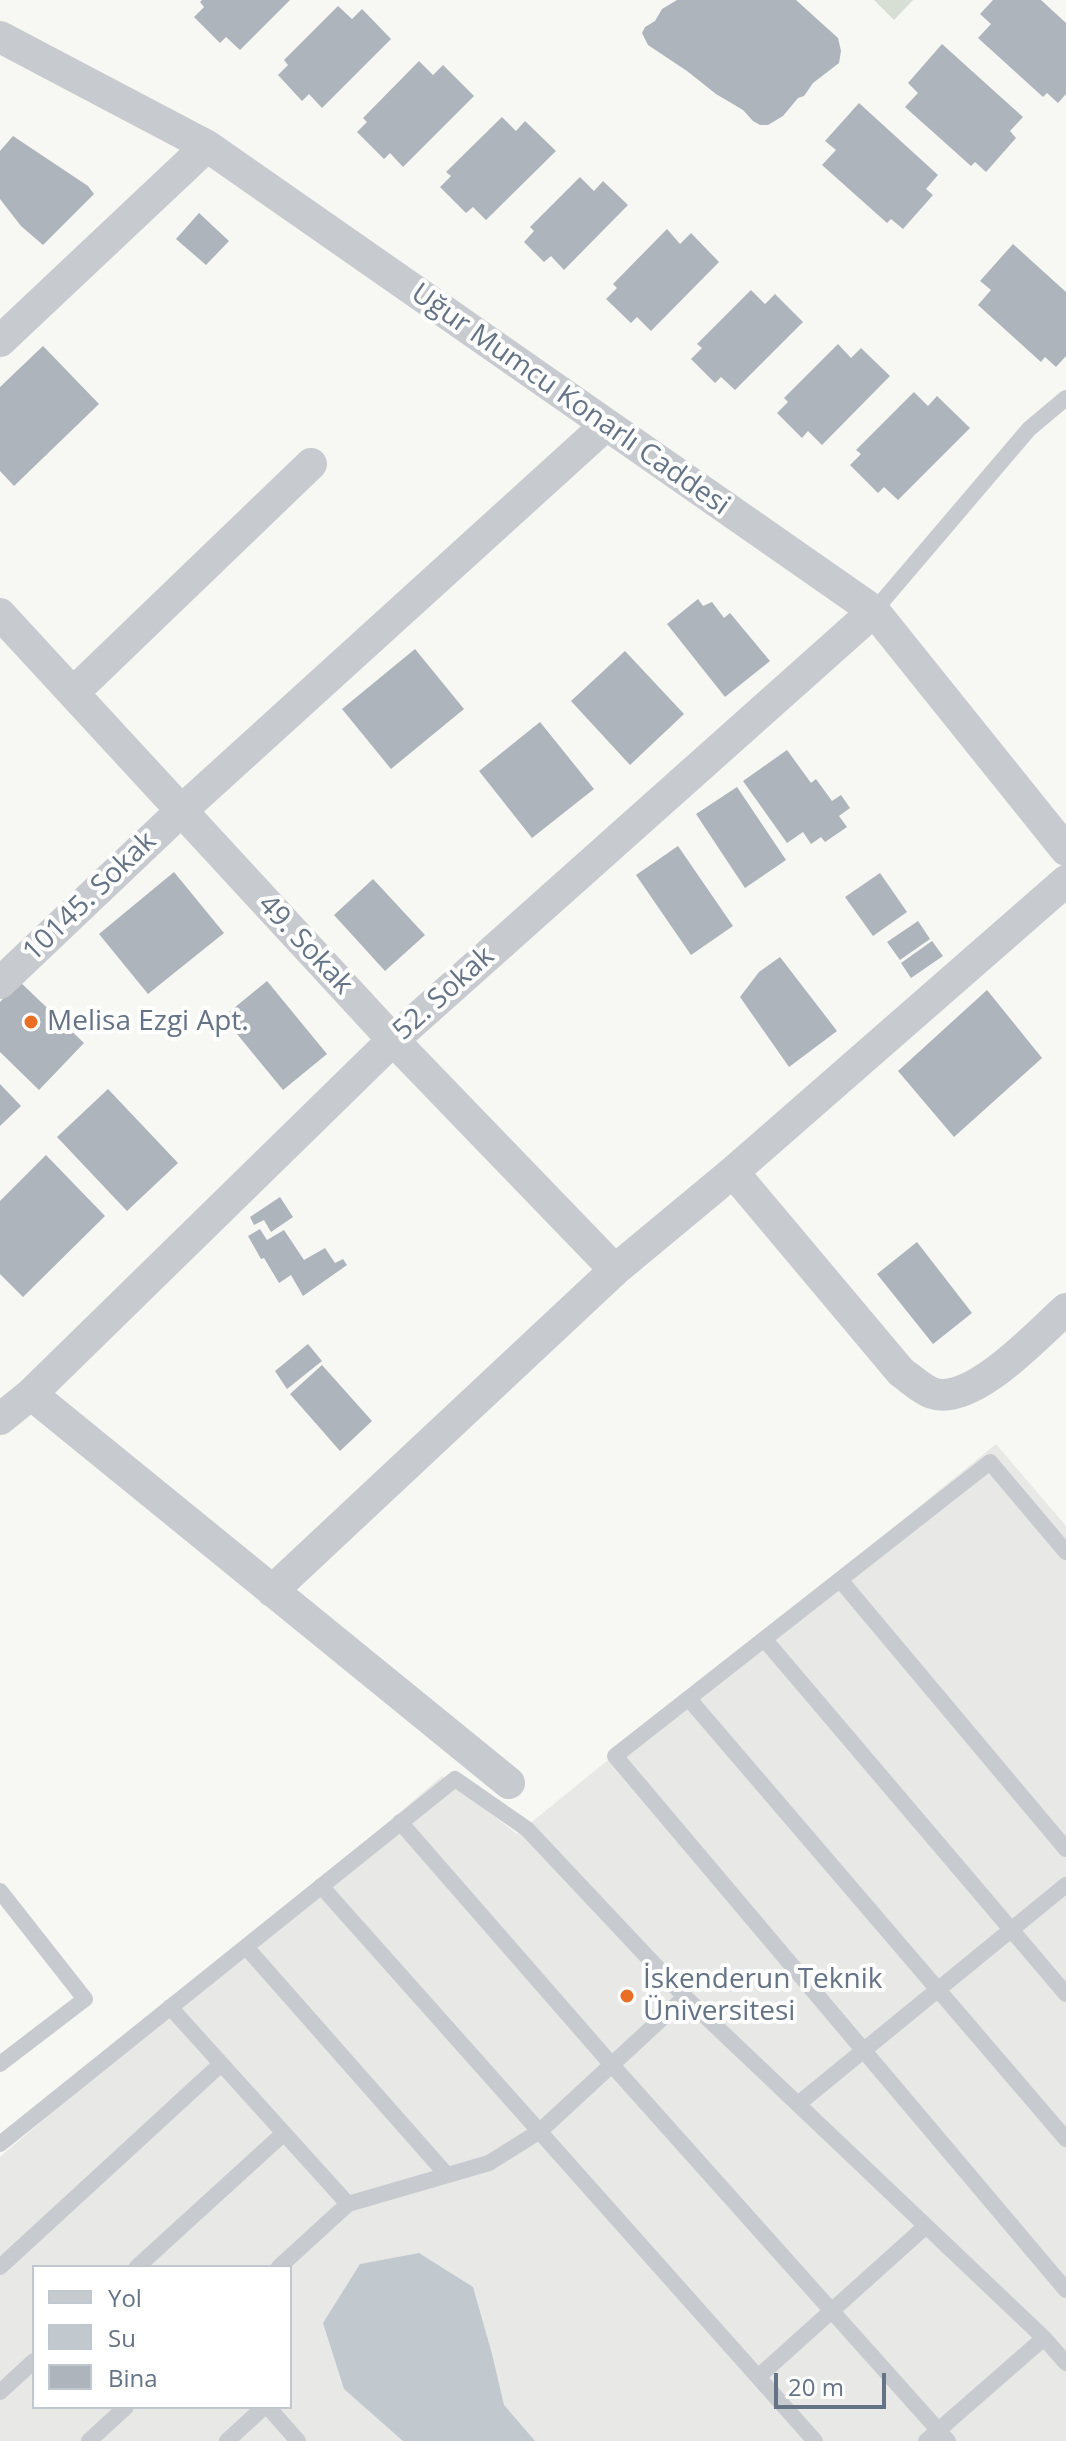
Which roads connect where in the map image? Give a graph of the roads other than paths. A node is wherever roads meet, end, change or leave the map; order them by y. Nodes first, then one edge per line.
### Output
1 (0, 37) edge
2 (207, 146) junction
3 (0, 341) edge
4 (1066, 398) edge
5 (606, 425) junction
6 (311, 464) dead end
7 (874, 611) junction
8 (0, 614) edge
9 (73, 693) junction
10 (181, 811) junction
11 (1066, 850) edge
12 (1066, 881) edge
13 (0, 983) edge
14 (393, 1040) junction
15 (733, 1172) junction
16 (615, 1270) junction
17 (1066, 1309) edge
18 (31, 1394) junction
19 (0, 1419) edge
20 (1066, 1552) edge
21 (841, 1581) junction
22 (272, 1591) junction
23 (765, 1640) junction
24 (689, 1699) junction
25 (509, 1783) dead end
26 (400, 1822) junction
27 (1066, 1849) edge
28 (1066, 1885) edge
29 (321, 1886) junction
30 (0, 1891) edge
31 (1011, 1929) junction
32 (246, 1947) junction
33 (938, 1989) junction
34 (1066, 1994) edge
35 (685, 1997) junction
36 (170, 2007) junction
37 (863, 2050) junction
38 (0, 2064) edge
39 (221, 2064) junction
40 (612, 2065) junction
41 (798, 2104) junction
42 (540, 2131) junction
43 (284, 2133) junction
44 (1066, 2139) edge
45 (0, 2144) edge
46 (447, 2175) junction
47 (348, 2204) junction
48 (926, 2226) junction
49 (139, 2265) edge
50 (281, 2265) edge
51 (0, 2267) edge
52 (1066, 2290) edge
53 (831, 2310) junction
54 (1044, 2338) junction
55 (1066, 2362) edge
56 (32, 2363) edge
57 (758, 2377) junction
58 (0, 2392) edge
59 (124, 2409) edge
60 (264, 2409) edge
61 (268, 2409) edge
62 (937, 2437) edge
63 (89, 2441) edge
64 (227, 2441) edge
65 (298, 2441) edge
66 (815, 2441) edge

1 - 2 street, Uğur Mumcu Konarlı Caddesi
2 - 3 street
2 - 5 street, Uğur Mumcu Konarlı Caddesi
4 - 7 lane
5 - 7 street, Uğur Mumcu Konarlı Caddesi
5 - 10 street, 10145. Sokak
6 - 9 street
7 - 11 street, Uğur Mumcu Konarlı Caddesi
7 - 14 street, 52. Sokak
8 - 9 street, 49. Sokak
9 - 10 street, 49. Sokak
10 - 13 street, 10145. Sokak
10 - 14 street, 49. Sokak
12 - 15 street
14 - 16 street, 49. Sokak
14 - 18 street, 52. Sokak
15 - 16 street
15 - 17 street
16 - 22 street
18 - 19 street, 52. Sokak
18 - 22 street
20 - 21 lane
21 - 23 lane
21 - 27 lane
22 - 25 street
23 - 24 lane
23 - 31 lane
24 - 33 lane
24 - 37 lane
26 - 29 lane
26 - 35 lane
26 - 40 lane
28 - 31 lane
29 - 32 lane
29 - 42 lane
30 - 38 lane
31 - 33 lane
31 - 34 lane
32 - 36 lane
32 - 46 lane
33 - 37 lane
33 - 44 lane
35 - 40 lane
35 - 41 lane
36 - 39 lane
36 - 45 lane
37 - 41 lane
37 - 52 lane
39 - 43 lane
39 - 51 lane
40 - 42 lane
40 - 53 lane
41 - 48 lane
42 - 46 lane
42 - 57 lane
43 - 47 lane
43 - 49 lane
46 - 47 lane
47 - 50 lane
48 - 53 lane
48 - 54 lane
53 - 57 lane
53 - 62 lane
54 - 55 lane
54 - 62 lane
56 - 58 lane
57 - 66 lane
59 - 63 lane
60 - 64 lane
61 - 65 lane

